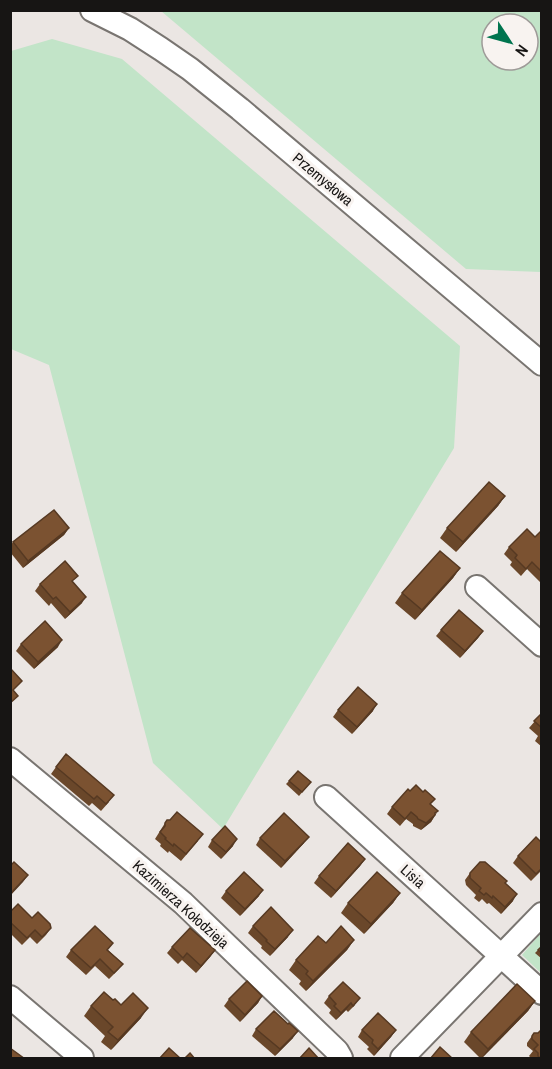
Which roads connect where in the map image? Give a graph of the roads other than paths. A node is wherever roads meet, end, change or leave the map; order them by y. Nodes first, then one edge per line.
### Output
1 (92, 11) edge
2 (542, 364) edge
3 (477, 587) dead end
4 (542, 645) edge
5 (10, 759) edge
6 (326, 797) dead end
7 (542, 914) edge
8 (501, 956) junction
9 (542, 993) edge
10 (10, 997) edge
11 (82, 1059) edge
12 (341, 1059) edge
13 (402, 1059) edge

1 - 2 street, Przemysłowa
3 - 4 street
5 - 12 street, Kazimierza Kołodzieja
6 - 8 street, Lisia
7 - 8 street
8 - 9 street, Lisia
8 - 13 street
10 - 11 street

